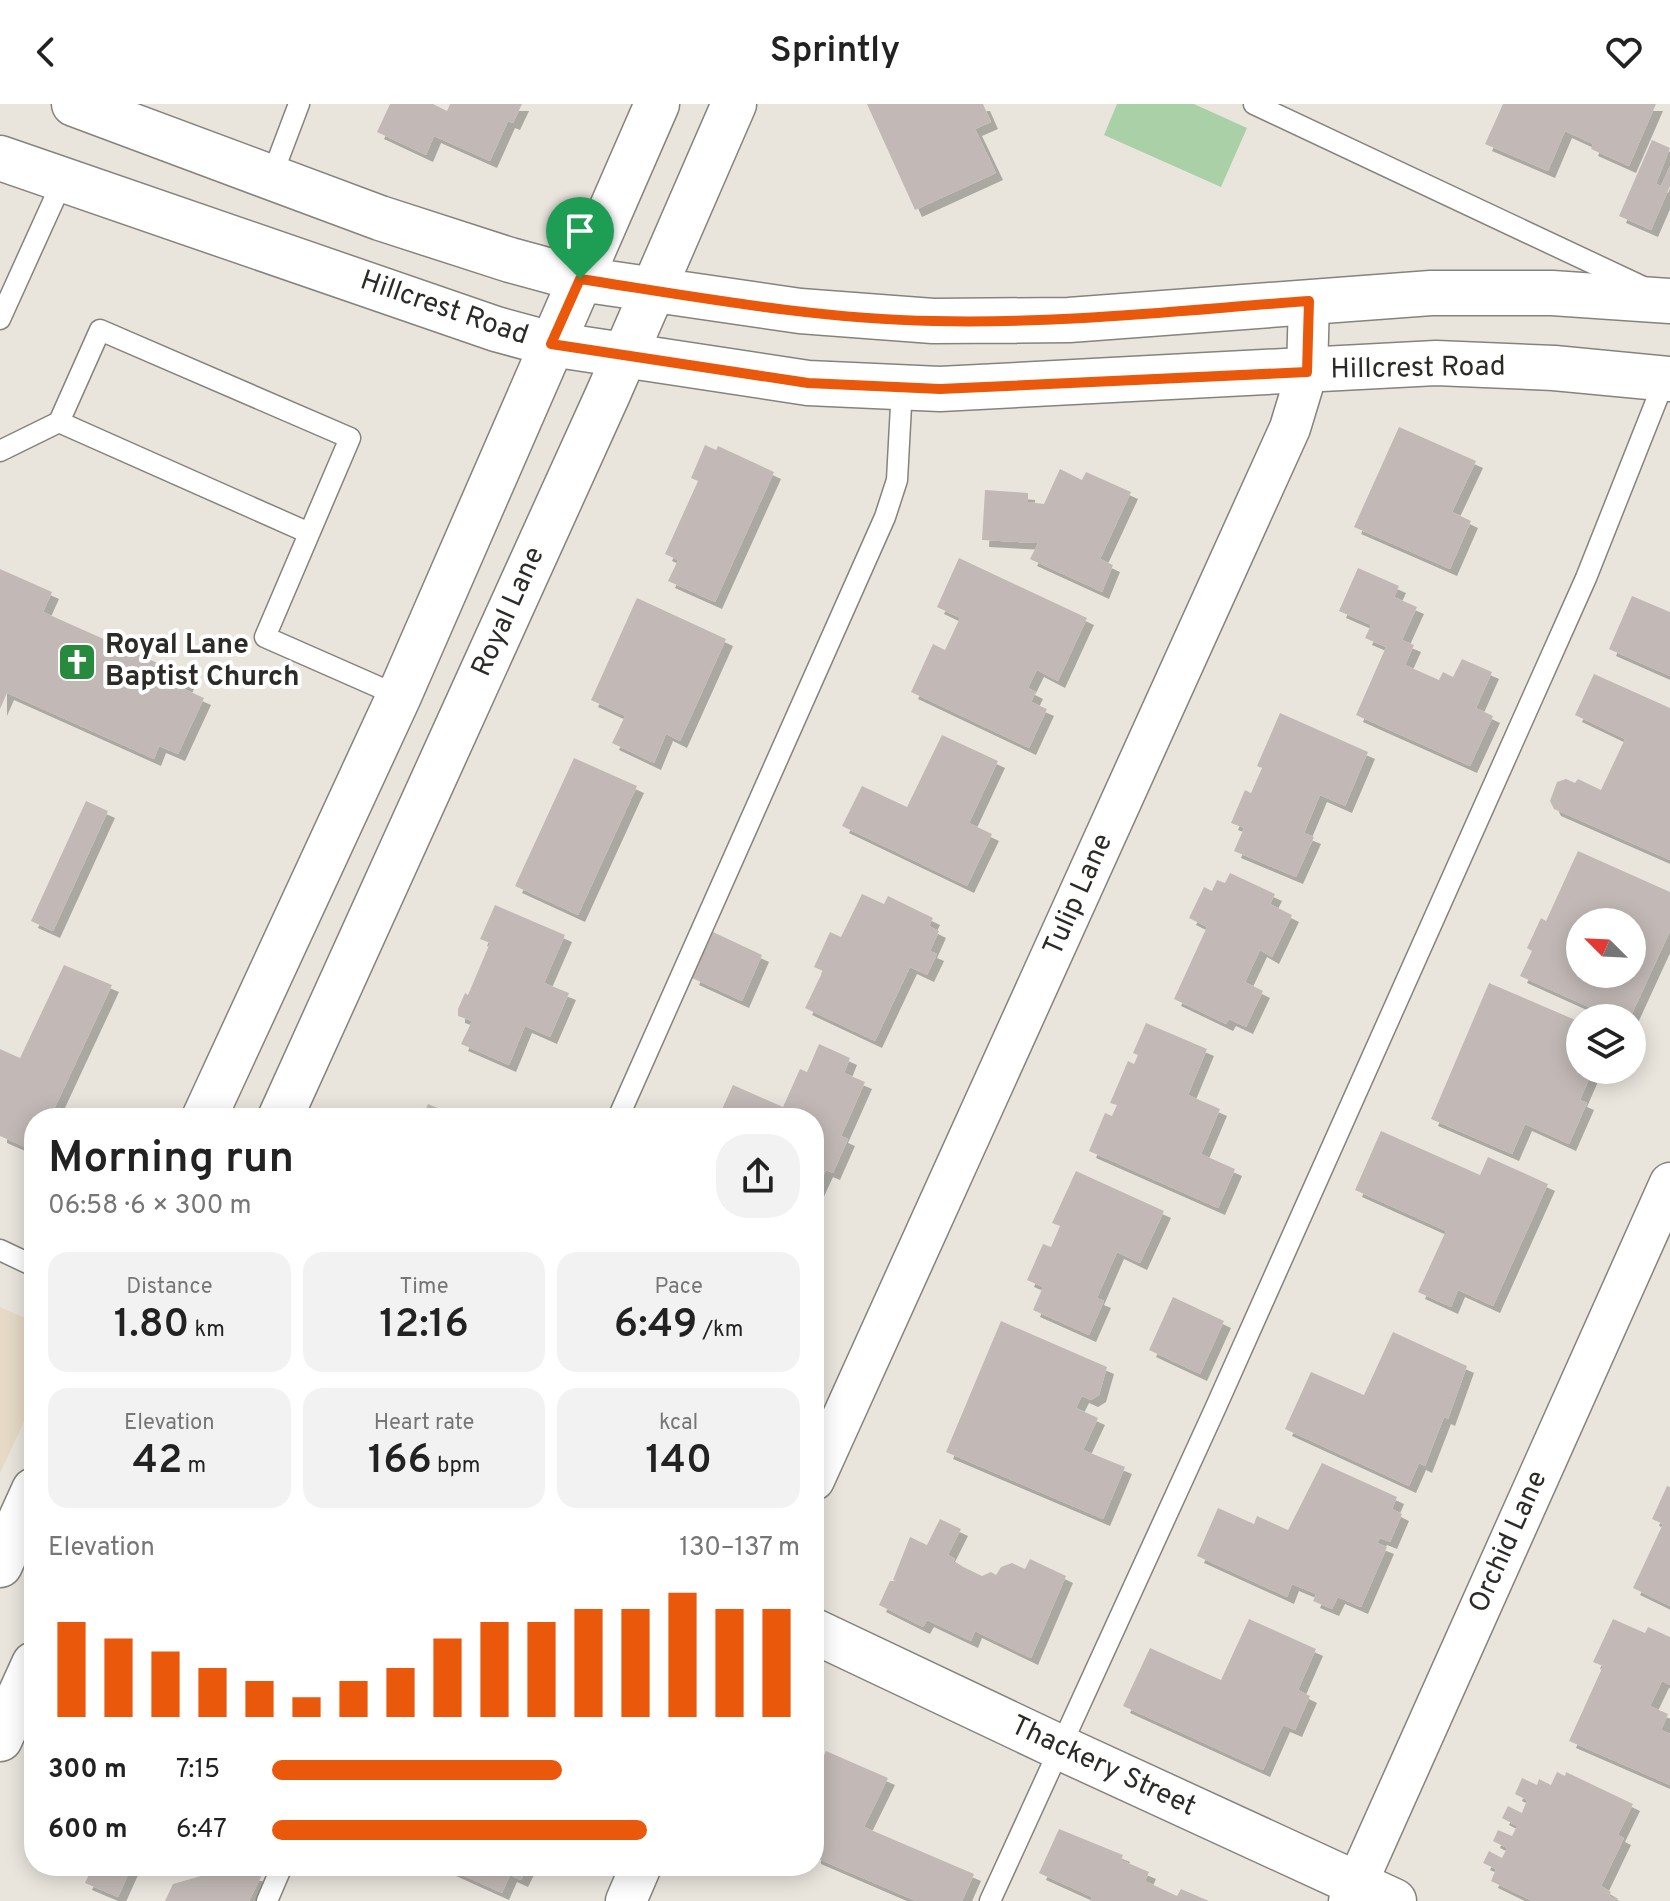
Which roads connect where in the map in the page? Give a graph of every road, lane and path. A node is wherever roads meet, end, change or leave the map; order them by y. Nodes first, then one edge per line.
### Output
1 (74, 104) edge
2 (299, 104) edge
3 (657, 104) edge
4 (734, 104) edge
5 (1254, 104) edge
6 (0, 158) edge
7 (271, 178) junction
8 (63, 180) junction
9 (580, 279) junction
10 (654, 291) junction
11 (1670, 300) edge
12 (1309, 301) junction
13 (1, 317) edge
14 (551, 344) junction
15 (625, 356) junction
16 (1307, 372) junction
17 (1667, 379) edge
18 (902, 387) junction
19 (59, 422) junction
20 (0, 451) edge
21 (309, 533) junction
22 (399, 696) junction
23 (209, 1108) edge
24 (285, 1108) edge
25 (622, 1108) edge
26 (1670, 1183) edge
27 (0, 1250) edge
28 (24, 1261) edge
29 (824, 1458) edge
30 (24, 1512) edge
31 (0, 1565) edge
32 (824, 1636) edge
33 (24, 1686) edge
34 (0, 1739) edge
35 (1059, 1747) junction
36 (278, 1876) edge
37 (637, 1876) edge
38 (1366, 1895) edge
39 (267, 1901) edge
40 (626, 1901) edge
41 (990, 1901) edge

1 - 7 main road
2 - 7 lane
3 - 9 main road
4 - 10 main road, Royal Lane
5 - 11 lane
6 - 8 main road, Hillcrest Road
7 - 9 main road
8 - 13 lane
8 - 14 main road, Hillcrest Road
9 - 10 main road
9 - 14 main road
10 - 12 main road
10 - 15 main road, Royal Lane
11 - 12 main road
12 - 16 street, Tulip Lane
14 - 15 main road, Hillcrest Road
14 - 22 main road
15 - 18 main road, Hillcrest Road
15 - 24 main road, Royal Lane
16 - 17 main road, Hillcrest Road
16 - 18 main road, Hillcrest Road
16 - 29 street, Tulip Lane
17 - 35 lane
18 - 25 lane
19 - 20 lane
19 - 21 lane
19 - 21 lane
21 - 22 lane
22 - 23 main road
26 - 38 street, Orchid Lane
27 - 28 lane
30 - 31 main road
32 - 35 main road, Thackery Street
33 - 34 main road
35 - 38 main road, Thackery Street
35 - 41 lane
36 - 39 lane
37 - 40 street

